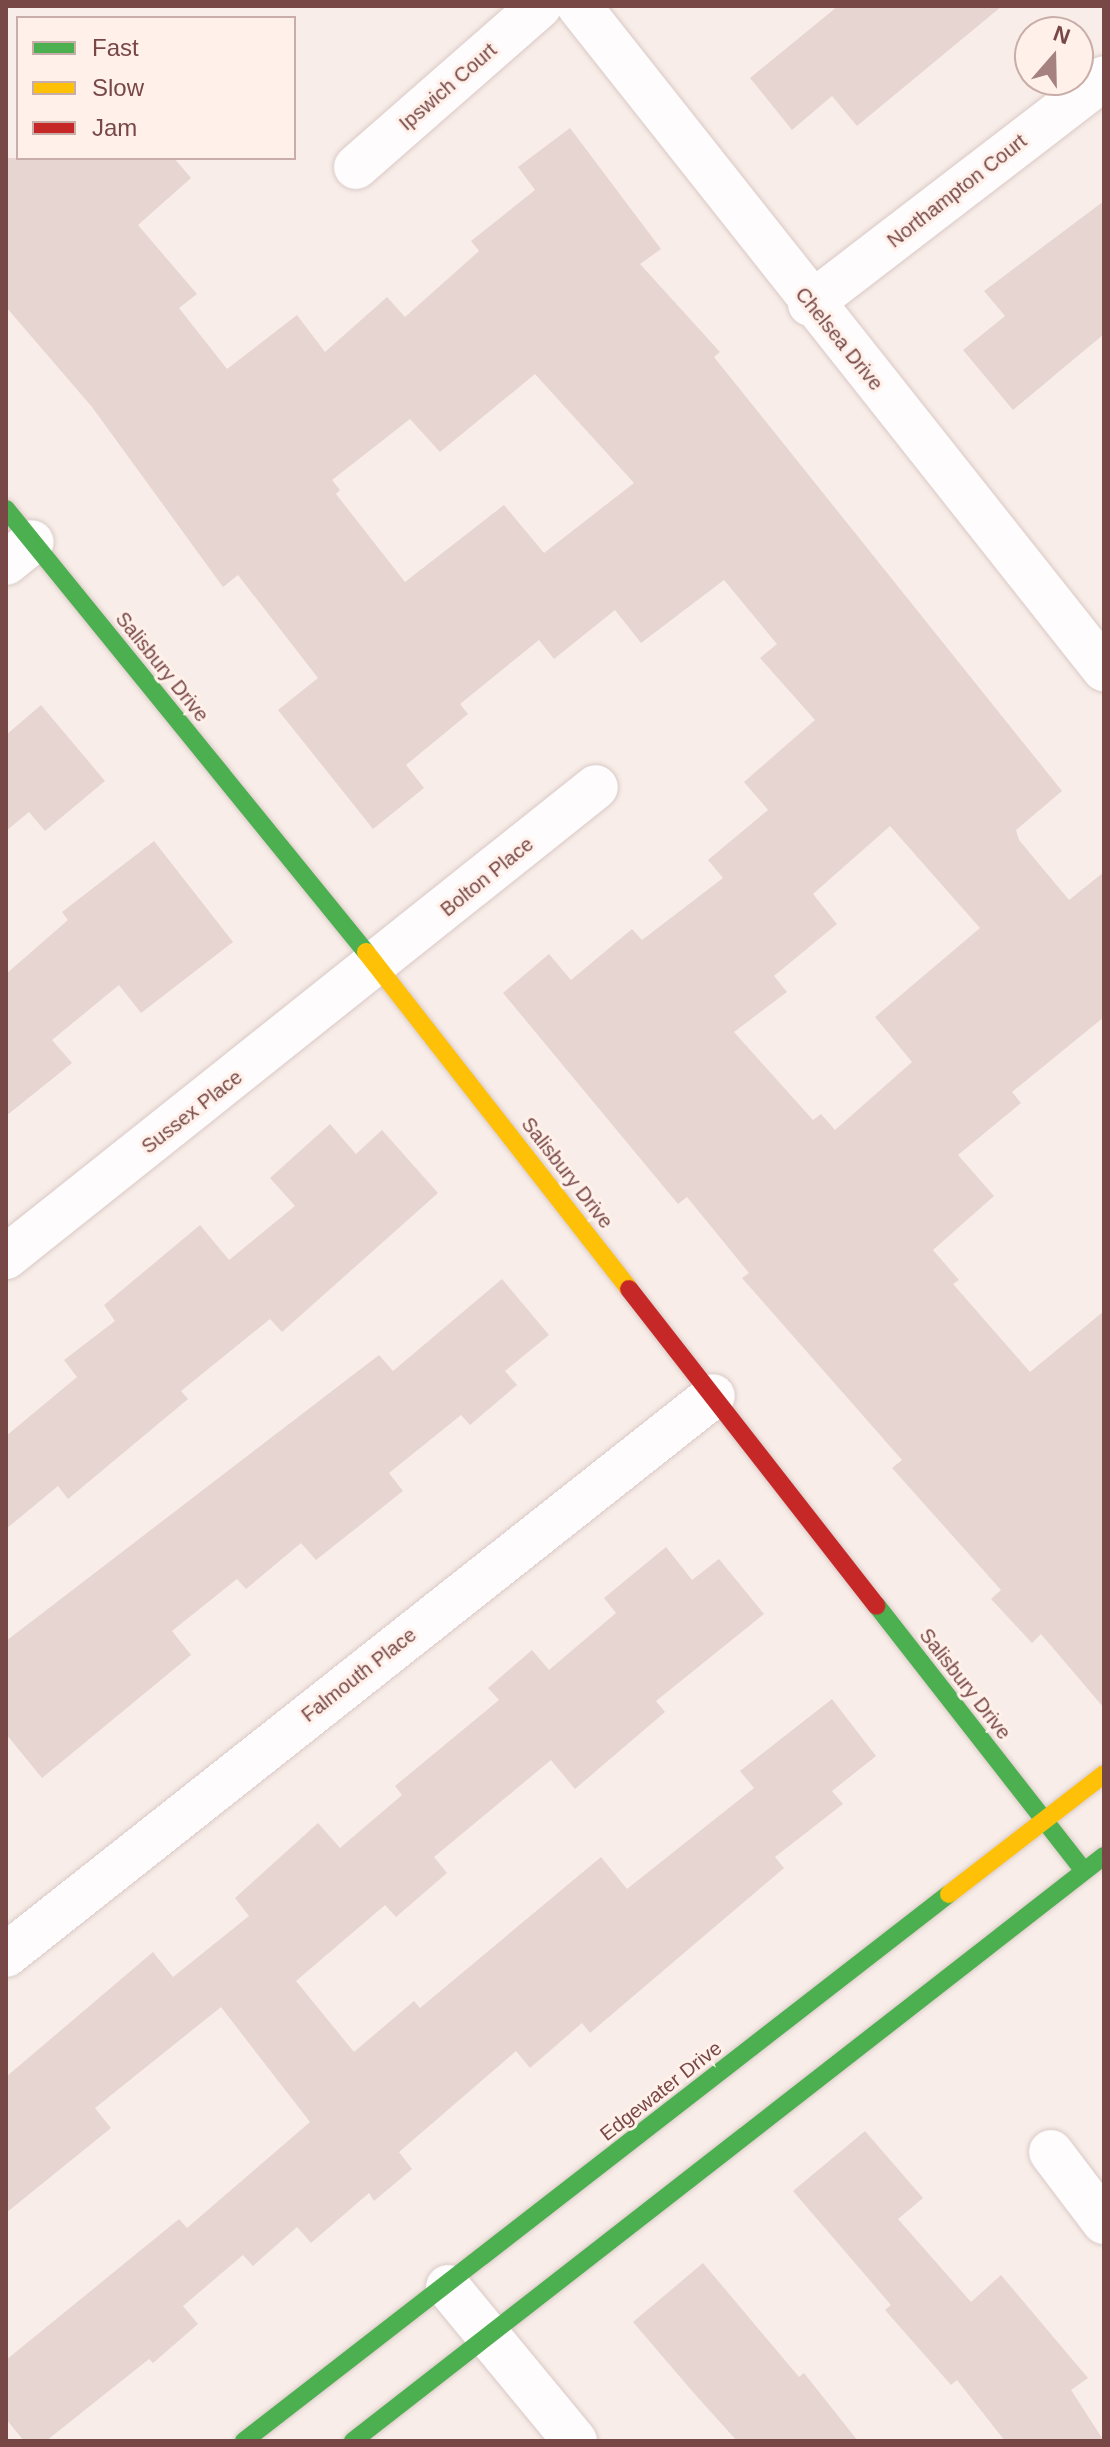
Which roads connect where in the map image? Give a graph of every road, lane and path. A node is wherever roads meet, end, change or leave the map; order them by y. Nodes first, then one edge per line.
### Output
1 (540, 6) edge
2 (579, 6) edge
3 (1104, 78) edge
4 (356, 167) dead end
5 (810, 304) junction
6 (15, 538) edge
7 (1104, 669) edge
8 (596, 787) dead end
9 (377, 966) junction
10 (6, 1257) edge
11 (713, 1396) junction
12 (1104, 1774) edge
13 (1043, 1818) junction
14 (1104, 1856) edge
15 (1084, 1871) junction
16 (6, 1955) edge
17 (1051, 2152) dead end
18 (1104, 2222) edge
19 (448, 2287) junction
20 (489, 2336) junction
21 (244, 2441) edge
22 (353, 2441) edge
23 (575, 2441) edge

1 - 4 street, Ipswich Court
2 - 5 street, Chelsea Drive
3 - 5 street, Northampton Court
5 - 7 street, Chelsea Drive
6 - 9 street, Salisbury Drive
8 - 9 street, Bolton Place
9 - 10 street, Sussex Place
9 - 11 street, Salisbury Drive
11 - 13 street, Salisbury Drive
11 - 16 street, Falmouth Place
12 - 13 street, Edgewater Drive
13 - 15 street, Salisbury Drive
13 - 19 street, Edgewater Drive
14 - 15 street
15 - 20 street
17 - 18 street
19 - 20 street
19 - 21 street, Edgewater Drive
20 - 22 street
20 - 23 street

